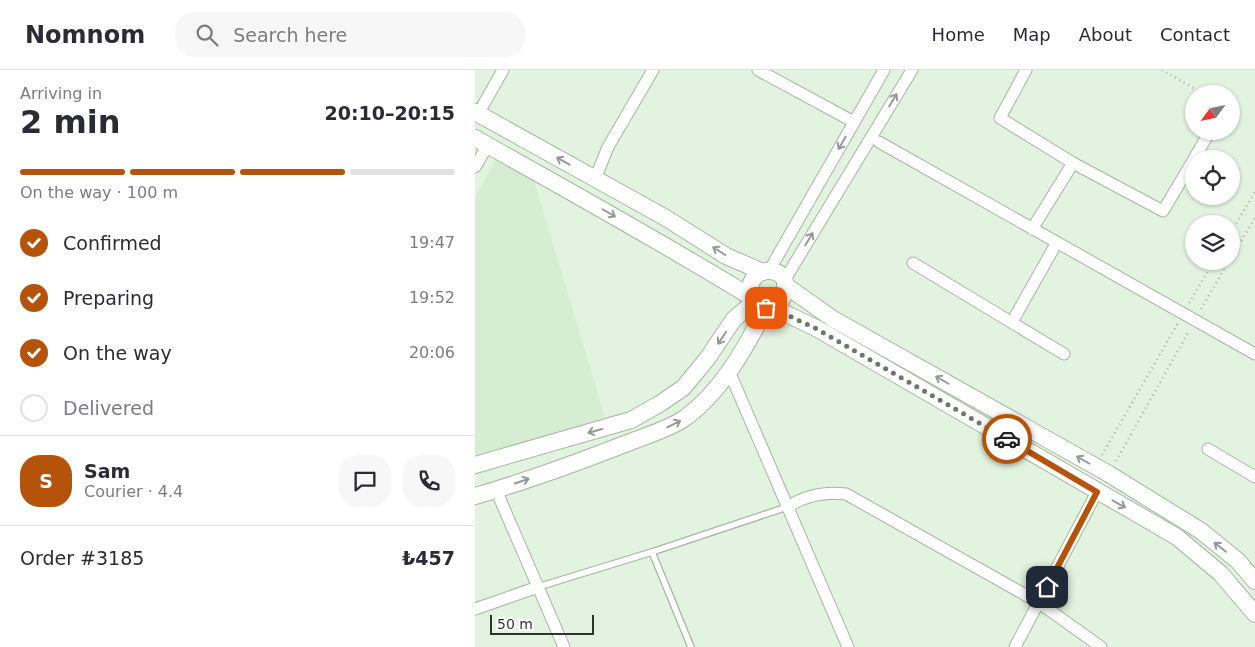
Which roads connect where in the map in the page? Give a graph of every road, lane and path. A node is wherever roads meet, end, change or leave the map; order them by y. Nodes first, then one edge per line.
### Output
1 (503, 70) edge
2 (653, 70) edge
3 (758, 70) edge
4 (884, 70) edge
5 (912, 70) edge
6 (1027, 70) edge
7 (1162, 70) edge
8 (1188, 85) edge
9 (476, 113) edge
10 (854, 122) junction
11 (482, 142) edge
12 (879, 142) dead end
13 (1073, 163) junction
14 (475, 167) edge
15 (1185, 174) edge
16 (595, 179) junction
17 (1255, 192) edge
18 (1240, 217) edge
19 (1255, 218) edge
20 (1031, 229) junction
21 (1240, 243) edge
22 (1056, 244) junction
23 (913, 263) dead end
24 (1209, 270) edge
25 (1224, 270) edge
26 (766, 271) junction
27 (784, 283) junction
28 (761, 304) junction
29 (1183, 314) junction
30 (1195, 321) junction
31 (1012, 322) junction
32 (1064, 354) dead end
33 (1255, 354) edge
34 (729, 370) junction
35 (1208, 449) dead end
36 (475, 465) edge
37 (1102, 470) junction
38 (1255, 477) edge
39 (496, 490) junction
40 (1097, 492) junction
41 (475, 496) edge
42 (787, 507) junction
43 (652, 552) junction
44 (1255, 581) edge
45 (538, 587) junction
46 (1038, 602) junction
47 (475, 609) edge
48 (1255, 614) edge
49 (564, 647) edge
50 (691, 647) edge
51 (848, 647) edge
52 (1015, 647) edge
53 (1101, 647) edge

1 - 9 street
2 - 16 street
3 - 10 street
4 - 10 street
27 -> 5 street
6 - 13 street
7 - 8 path
16 -> 9 street
10 -> 26 street
11 - 14 street
11 -> 28 street
12 - 20 street
13 - 15 street
13 - 20 street
26 -> 16 street
17 - 18 path
19 - 21 path
20 - 22 street
22 - 29 street
22 - 31 street
23 - 31 street
24 - 29 path
25 - 30 path
26 - 27 street
26 - 28 street
27 - 28 street
37 -> 27 street
28 - 34 street
28 -> 36 street
28 - 40 street
29 - 30 street
29 - 37 path
30 - 33 street
30 - 37 path
31 - 32 street
39 -> 34 street
34 - 42 street
35 - 38 street
44 -> 37 street
39 - 41 street
39 - 45 street
40 - 46 street
40 -> 48 street
42 - 43 lane
42 - 46 street
42 - 51 street
43 - 45 lane
43 - 50 lane
45 - 47 street
45 - 49 street
46 - 52 street
46 - 53 street

